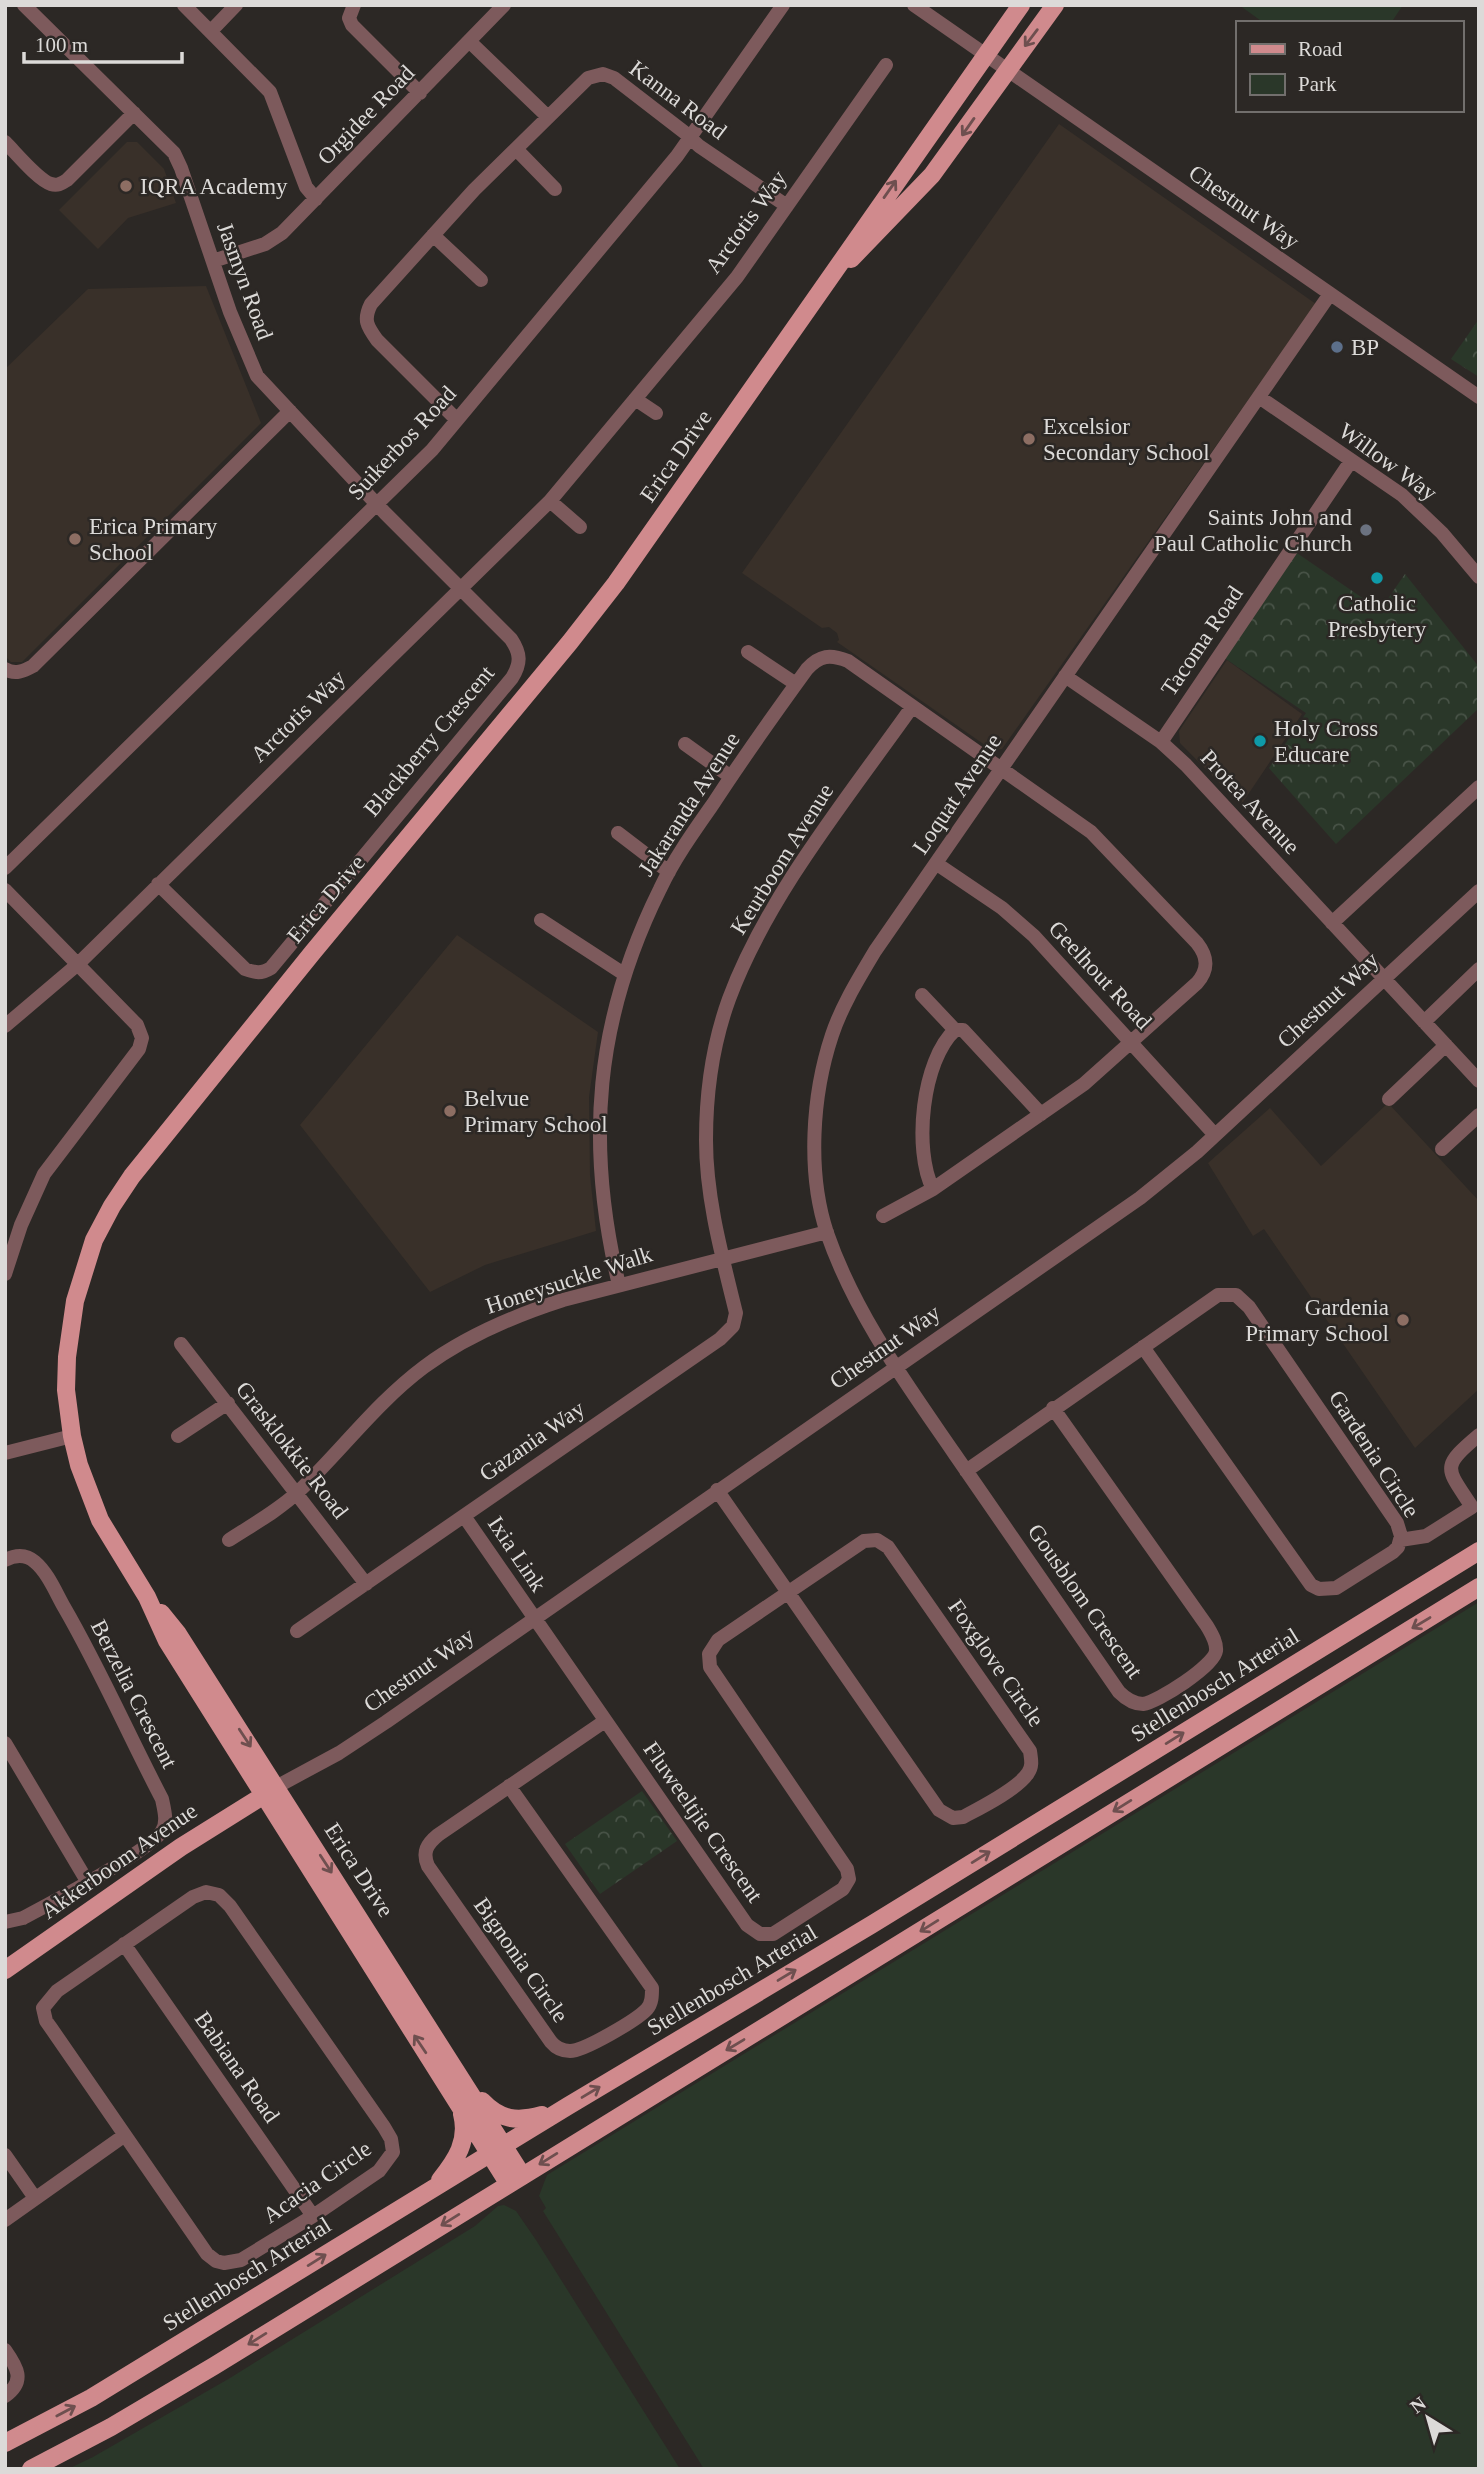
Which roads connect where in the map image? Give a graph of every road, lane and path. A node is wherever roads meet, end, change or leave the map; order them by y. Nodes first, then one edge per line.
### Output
1 (24, 5) edge
2 (184, 5) edge
3 (236, 5) edge
4 (354, 5) edge
5 (504, 5) edge
6 (783, 5) edge
7 (914, 5) edge
8 (1021, 5) edge
9 (1055, 5) edge
10 (211, 32) junction
11 (470, 41) junction
12 (985, 54) junction
13 (886, 65) dead end
14 (1007, 71) junction
15 (420, 93) junction
16 (134, 113) junction
17 (548, 117) junction
18 (691, 138) junction
19 (5, 142) edge
20 (516, 149) junction
21 (555, 189) dead end
22 (316, 199) junction
23 (787, 206) junction
24 (433, 235) junction
25 (213, 261) junction
26 (481, 280) dead end
27 (824, 286) junction
28 (1330, 294) junction
29 (1259, 397) junction
30 (1479, 397) edge
31 (635, 399) junction
32 (290, 411) junction
33 (656, 413) dead end
34 (457, 420) junction
35 (1350, 461) junction
36 (550, 501) junction
37 (379, 504) junction
38 (580, 527) dead end
39 (1479, 577) edge
40 (461, 590) junction
41 (748, 652) dead end
42 (5, 669) edge
43 (1065, 676) junction
44 (796, 684) junction
45 (912, 706) junction
46 (1161, 742) junction
47 (685, 744) dead end
48 (1001, 768) junction
49 (731, 777) junction
50 (1479, 787) edge
51 (618, 833) dead end
52 (937, 864) junction
53 (5, 868) edge
54 (669, 872) junction
55 (158, 884) junction
56 (5, 890) edge
57 (1479, 891) edge
58 (541, 920) dead end
59 (1332, 923) junction
60 (78, 964) junction
61 (1479, 969) edge
62 (624, 974) junction
63 (1384, 979) junction
64 (922, 995) dead end
65 (1424, 1022) junction
66 (5, 1026) edge
67 (955, 1030) junction
68 (1132, 1043) junction
69 (1446, 1045) junction
70 (1478, 1078) edge
71 (1389, 1098) dead end
72 (1041, 1114) junction
73 (1479, 1115) edge
74 (1215, 1135) junction
75 (1442, 1149) dead end
76 (933, 1189) junction
77 (883, 1216) dead end
78 (827, 1232) junction
79 (723, 1257) junction
80 (5, 1274) edge
81 (619, 1285) junction
82 (181, 1344) dead end
83 (1143, 1347) junction
84 (896, 1368) junction
85 (228, 1403) junction
86 (1053, 1408) junction
87 (1479, 1435) edge
88 (72, 1436) junction
89 (178, 1436) dead end
90 (5, 1453) edge
91 (966, 1471) junction
92 (717, 1490) junction
93 (297, 1493) junction
94 (1475, 1505) edge
95 (464, 1516) junction
96 (229, 1540) dead end
97 (1400, 1540) junction
98 (1479, 1551) edge
99 (5, 1560) edge
100 (366, 1584) junction
101 (1479, 1587) edge
102 (788, 1593) junction
103 (533, 1618) junction
104 (297, 1631) dead end
105 (605, 1721) junction
106 (5, 1743) edge
107 (509, 1786) junction
108 (270, 1791) junction
109 (87, 1881) junction
110 (5, 1922) edge
111 (124, 1944) junction
112 (5, 1970) edge
113 (462, 2093) junction
114 (568, 2106) junction
115 (125, 2135) junction
116 (497, 2149) junction
117 (5, 2155) edge
118 (515, 2179) junction
119 (432, 2189) junction
120 (35, 2198) junction
121 (313, 2216) junction
122 (5, 2220) edge
123 (5, 2350) edge
124 (5, 2396) edge
125 (5, 2443) edge
126 (31, 2469) edge

1 - 16 street, Jasmyn Road
2 - 10 street
3 - 10 street
4 - 15 street
5 - 11 street, Orgidee Road
6 - 18 street, Suikerbos Road
7 - 12 street, Chestnut Way
8 - 12 main road, Erica Drive
9 -> 14 main road, Erica Drive
10 - 22 street
11 - 15 street, Orgidee Road
11 - 17 street
12 - 14 street, Chestnut Way
27 -> 12 main road, Erica Drive
13 - 23 street, Arctotis Way
14 -> 27 main road, Erica Drive
14 - 28 street, Chestnut Way
15 - 22 street, Orgidee Road
16 - 19 street
16 - 25 street, Jasmyn Road
17 - 18 street, Kanna Road
17 - 20 street, Kanna Road
18 - 23 street, Kanna Road
18 - 34 street, Suikerbos Road
20 - 21 street
20 - 24 street, Kanna Road
22 - 25 street, Orgidee Road
23 - 31 street, Arctotis Way
24 - 26 street
24 - 34 street, Kanna Road
25 - 32 street, Jasmyn Road
27 - 88 main road, Erica Drive
28 - 29 street, Loquat Avenue
28 - 30 street, Chestnut Way
29 - 35 street, Willow Way
29 - 43 street, Loquat Avenue
31 - 33 street
31 - 36 street, Arctotis Way
32 - 37 street, Jasmyn Road
32 - 42 street
34 - 37 street, Suikerbos Road
35 - 39 street, Willow Way
35 - 46 street, Tacoma Road
36 - 38 street
36 - 40 street, Arctotis Way
37 - 40 street, Jasmyn Road
37 - 53 street, Suikerbos Road
40 - 55 street, Arctotis Way
40 - 55 street, Blackberry Crescent
41 - 44 street
43 - 46 street, Protea Avenue
43 - 48 street, Loquat Avenue
44 - 45 street, Jakaranda Avenue
44 - 49 street, Jakaranda Avenue
45 - 48 street
45 - 79 street, Keurboom Avenue
46 - 59 street, Protea Avenue
47 - 49 street
48 - 52 street, Loquat Avenue
48 - 68 street
49 - 54 street, Jakaranda Avenue
50 - 59 street
51 - 54 street
52 - 68 street, Geelhout Road
52 - 78 street, Loquat Avenue
54 - 62 street, Jakaranda Avenue
55 - 60 street, Arctotis Way
56 - 60 street
57 - 63 street, Chestnut Way
58 - 62 street
59 - 63 street, Protea Avenue
60 - 66 street, Arctotis Way
60 - 80 street
61 - 65 street
62 - 81 street, Jakaranda Avenue
63 - 65 street, Protea Avenue
63 - 74 street, Chestnut Way
64 - 67 street
65 - 69 street, Protea Avenue
67 - 72 street
67 - 76 street
68 - 72 street
68 - 74 street, Geelhout Road
69 - 70 street, Protea Avenue
69 - 71 street
72 - 76 street
73 - 75 street
74 - 84 street, Chestnut Way
76 - 77 street
78 - 79 street, Honeysuckle Walk
78 - 84 street, Loquat Avenue
79 - 81 street, Honeysuckle Walk
79 - 95 street, Gazania Way
81 - 93 street, Honeysuckle Walk
82 - 85 street, Grasklokkie Road
83 - 86 street, Gardenia Circle
83 - 97 street, Gardenia Circle
83 - 97 street, Gardenia Circle
84 - 91 street, Gousblom Crescent
84 - 92 street, Chestnut Way
85 - 89 street
85 - 93 street, Grasklokkie Road
86 - 91 street, Gardenia Circle
86 - 91 street, Gousblom Crescent
87 - 94 street
88 - 90 street
88 - 108 main road, Erica Drive
92 - 102 street, Foxglove Circle
92 - 103 street, Chestnut Way
93 - 96 street, Honeysuckle Walk
93 - 100 street, Grasklokkie Road
94 - 97 street
95 - 100 street, Gazania Way
95 - 103 street, Ixia Link
114 -> 98 main road, Stellenbosch Arterial
99 - 109 street, Berzelia Crescent
100 - 104 street, Gazania Way
101 -> 118 main road
102 - 102 street, Foxglove Circle
102 - 105 street, Fluweeltjie Crescent
103 - 105 street, Fluweeltjie Crescent
103 - 108 street, Chestnut Way
105 - 107 street, Bignonia Circle
106 - 109 street
107 - 107 street, Bignonia Circle
108 - 112 main road, Akkerboom Avenue
108 - 113 main road, Erica Drive
109 - 110 street, Berzelia Crescent
111 - 115 street, Acacia Circle
111 - 121 street, Babiana Road
111 - 121 street, Acacia Circle
113 - 114 main road
113 - 116 main road, Erica Drive
113 - 119 main road
114 - 116 main road, Stellenbosch Arterial
115 - 120 street
115 - 121 street, Acacia Circle
116 - 118 main road, Erica Drive
116 - 119 main road, Stellenbosch Arterial
117 - 120 street
118 -> 126 main road
125 -> 119 main road, Stellenbosch Arterial
120 - 122 street
123 - 124 street

